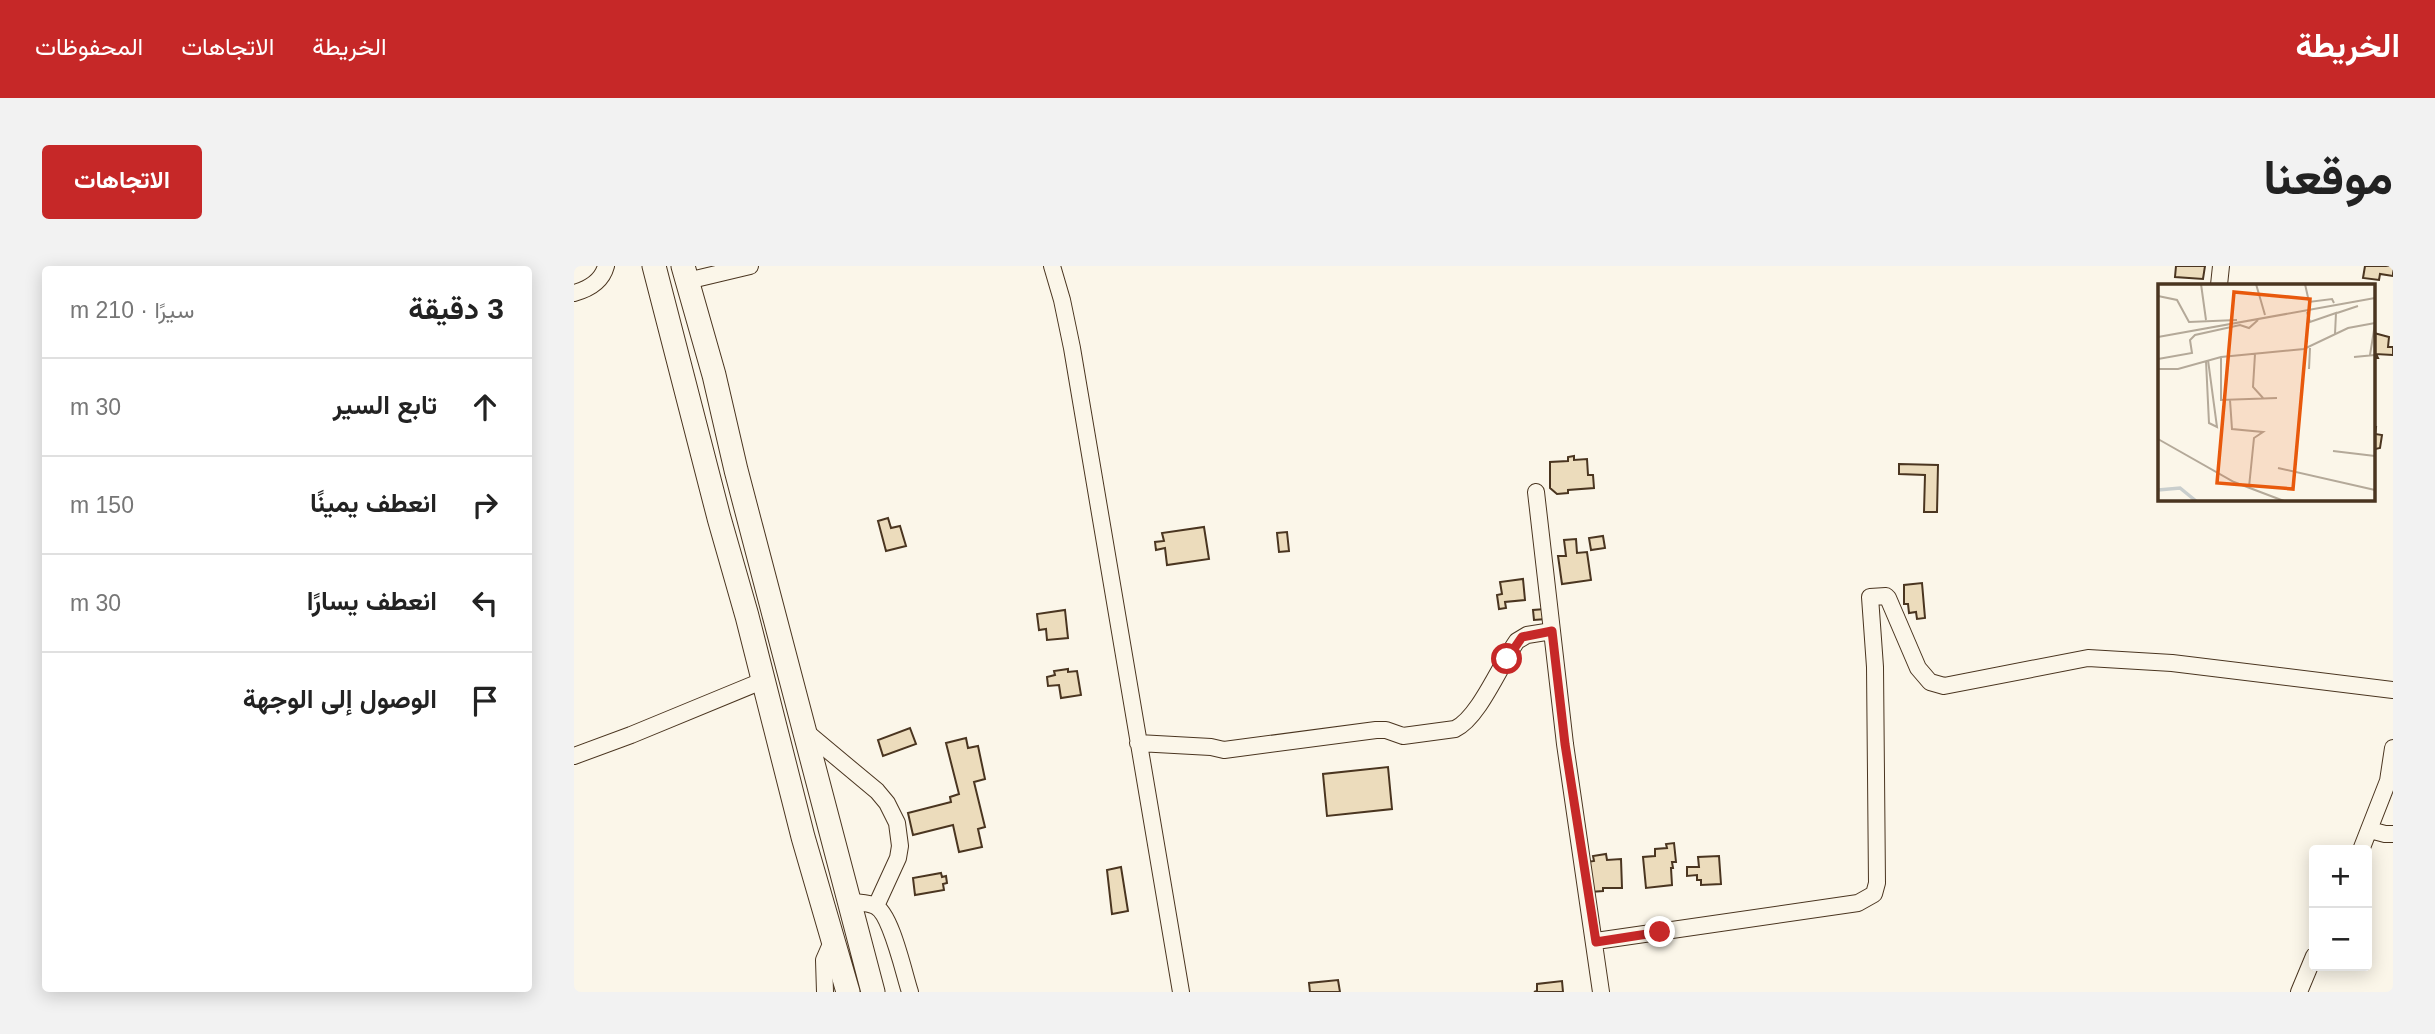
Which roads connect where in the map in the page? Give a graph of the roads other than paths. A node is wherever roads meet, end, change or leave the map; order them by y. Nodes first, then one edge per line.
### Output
1 (606, 266) edge
2 (654, 266) edge
3 (750, 266) edge
4 (1052, 266) edge
5 (2221, 266) edge
6 (685, 274) edge
7 (2219, 284) edge
8 (574, 293) edge
9 (1536, 492) dead end
10 (1552, 631) junction
11 (762, 681) junction
12 (2393, 690) edge
13 (804, 731) junction
14 (1138, 743) junction
15 (2393, 747) edge
16 (574, 756) edge
17 (2390, 781) edge
18 (2370, 830) junction
19 (2393, 834) edge
20 (2363, 845) edge
21 (848, 901) junction
22 (876, 906) junction
23 (834, 937) junction
24 (1596, 942) junction
25 (2309, 968) edge
26 (825, 992) edge
27 (848, 992) edge
28 (873, 992) edge
29 (910, 992) edge
30 (1181, 992) edge
31 (1601, 992) edge
32 (2299, 992) edge

1 - 8 street
2 - 11 highway
3 - 6 street
4 - 14 street
5 - 7 street
6 - 13 highway
9 - 10 street
10 - 14 street
10 - 24 street
11 - 16 street
11 - 23 highway
12 - 24 street
13 - 21 highway
13 - 22 street
14 - 30 street
15 - 17 street
17 - 18 street
18 - 19 street
18 - 20 street
21 - 22 street
21 - 28 highway
22 - 29 street
23 - 26 street
23 - 27 highway
24 - 31 street
25 - 32 street

